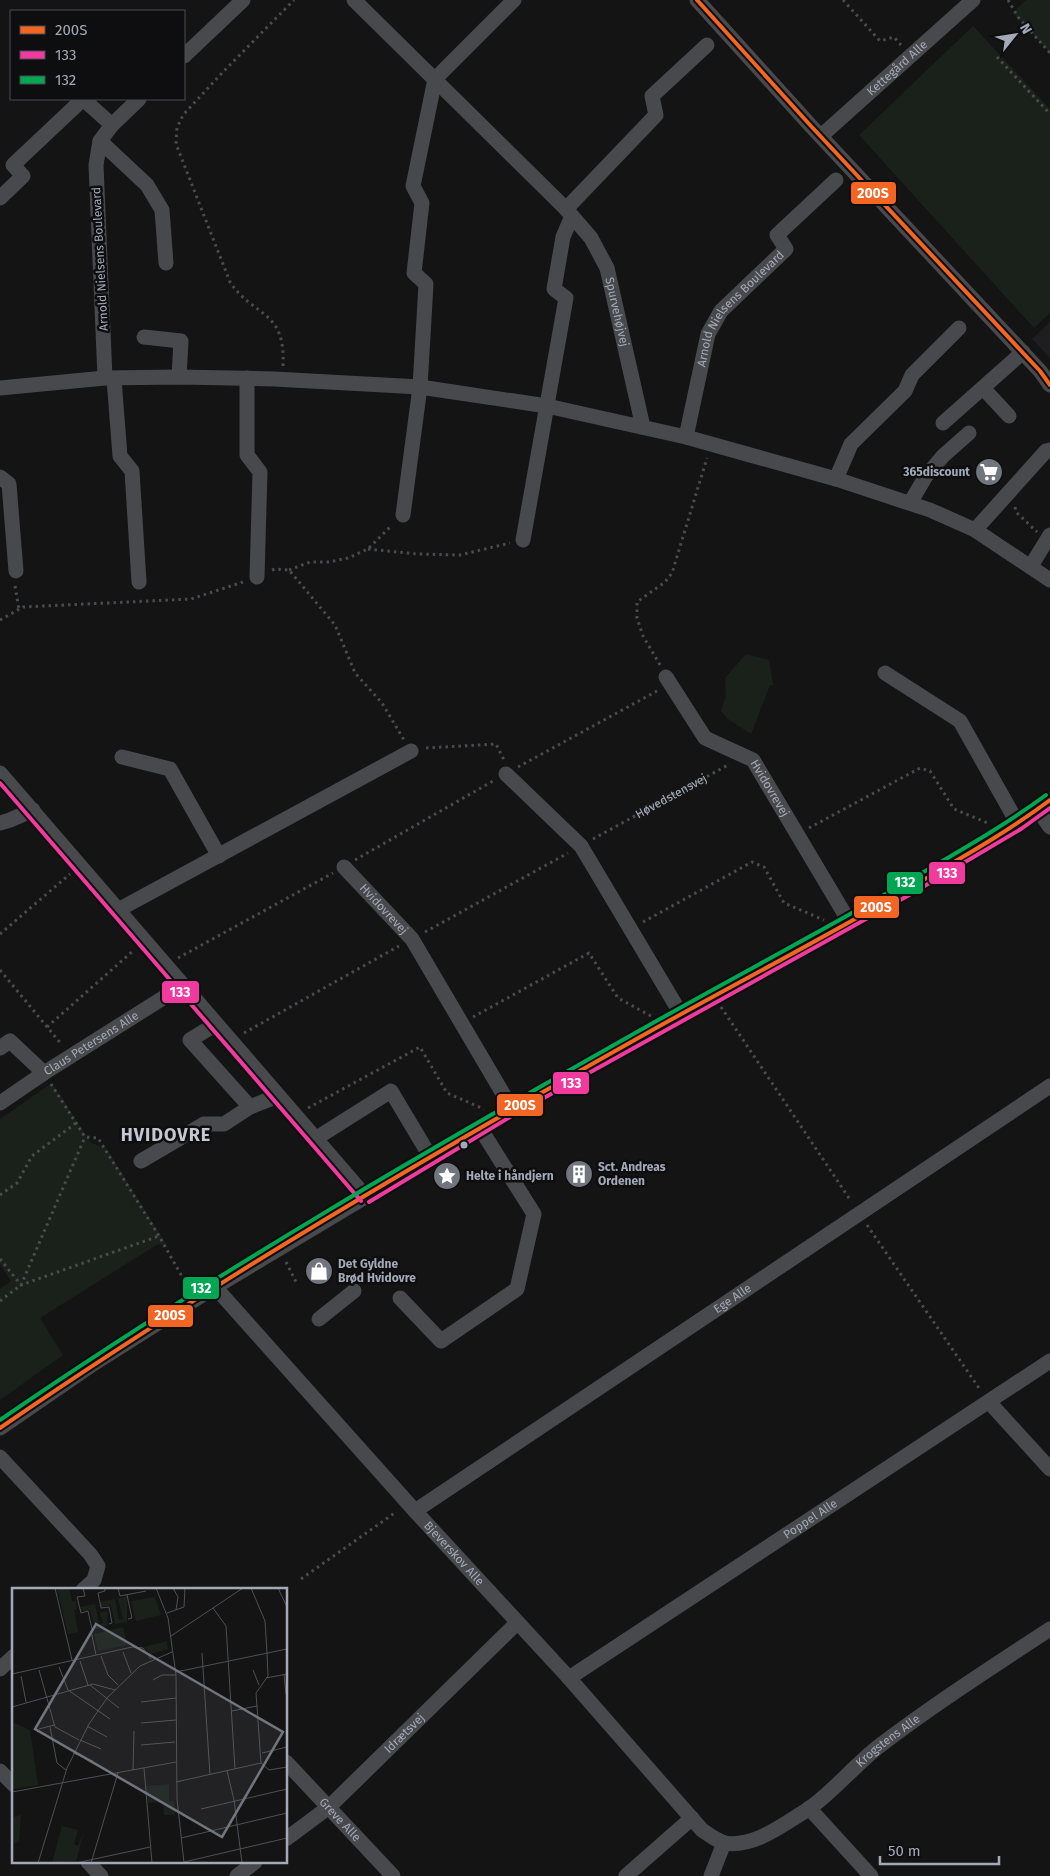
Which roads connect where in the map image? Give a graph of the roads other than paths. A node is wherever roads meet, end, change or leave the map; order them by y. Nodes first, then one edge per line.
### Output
1 (243, 0) edge
2 (354, 0) edge
3 (514, 0) edge
4 (697, 0) edge
5 (973, 0) edge
6 (707, 45) dead end
7 (185, 55) edge
8 (435, 79) junction
9 (82, 100) edge
10 (84, 100) edge
11 (138, 100) edge
12 (112, 125) junction
13 (821, 136) junction
14 (100, 141) junction
15 (836, 180) dead end
16 (0, 198) edge
17 (569, 213) junction
18 (166, 263) dead end
19 (959, 328) dead end
20 (144, 337) dead end
21 (1023, 352) junction
22 (179, 377) junction
23 (110, 378) junction
24 (247, 378) junction
25 (1050, 384) edge
26 (420, 387) junction
27 (0, 388) edge
28 (983, 388) junction
29 (547, 406) junction
30 (1009, 416) dead end
31 (943, 423) dead end
32 (643, 427) junction
33 (969, 433) dead end
34 (686, 437) junction
35 (1050, 450) edge
36 (0, 477) edge
37 (836, 479) junction
38 (910, 503) junction
39 (403, 515) road end
40 (975, 530) junction
41 (1048, 538) edge
42 (523, 540) road end
43 (1031, 566) junction
44 (16, 572) road end
45 (257, 577) road end
46 (1050, 580) edge
47 (139, 582) dead end
48 (885, 673) dead end
49 (666, 677) road end
50 (411, 751) road end
51 (122, 757) dead end
52 (0, 773) edge
53 (508, 773) road end
54 (1050, 800) edge
55 (33, 810) junction
56 (1038, 810) junction
57 (0, 823) edge
58 (1012, 827) junction
59 (1050, 827) edge
60 (219, 856) junction
61 (344, 867) road end
62 (118, 910) junction
63 (845, 925) junction
64 (182, 986) junction
65 (681, 1014) junction
66 (216, 1024) junction
67 (0, 1048) edge
68 (44, 1073) junction
69 (1050, 1086) edge
70 (278, 1096) junction
71 (0, 1103) edge
72 (250, 1107) junction
73 (512, 1109) junction
74 (480, 1128) junction
75 (315, 1139) junction
76 (431, 1158) junction
77 (141, 1161) dead end
78 (366, 1198) junction
79 (215, 1287) junction
80 (354, 1291) dead end
81 (400, 1298) dead end
82 (319, 1319) dead end
83 (1050, 1361) edge
84 (989, 1402) junction
85 (0, 1428) edge
86 (0, 1457) edge
87 (1050, 1468) edge
88 (411, 1507) junction
89 (86, 1588) edge
90 (517, 1623) junction
91 (1050, 1629) edge
92 (12, 1658) edge
93 (0, 1669) edge
94 (570, 1678) junction
95 (288, 1764) edge
96 (0, 1771) edge
97 (12, 1783) edge
98 (329, 1807) junction
99 (809, 1808) junction
100 (692, 1818) junction
101 (288, 1838) edge
102 (724, 1843) junction
103 (90, 1864) edge
104 (252, 1864) edge
105 (100, 1876) edge
106 (237, 1876) edge
107 (393, 1876) edge
108 (626, 1876) edge
109 (711, 1876) edge
110 (871, 1876) edge

1 - 7 street
2 - 8 street, Spurvehøjvej
3 - 8 street
4 - 13 street
5 - 13 street, Kettegård Alle
6 - 17 street
8 - 17 street, Spurvehøjvej
8 - 26 street
9 - 16 street
10 - 12 street
11 - 12 street
12 - 14 street
13 - 21 street
14 - 18 street
14 - 23 street, Arnold Nielsens Boulevard
15 - 34 street, Arnold Nielsens Boulevard
17 - 29 street
17 - 32 street, Spurvehøjvej
19 - 37 street
20 - 22 street
21 - 25 street
21 - 28 street
22 - 23 street
22 - 24 street
23 - 27 street
23 - 47 street, Arnold Nielsens Boulevard
24 - 26 street
24 - 45 street
26 - 29 street
26 - 39 street
28 - 30 street
28 - 31 street
29 - 32 street
29 - 42 street
32 - 34 street
33 - 38 street
34 - 37 street
35 - 40 street
36 - 44 street
37 - 38 street
38 - 40 street
40 - 43 street
41 - 43 street
43 - 46 street
48 - 58 street
49 - 63 street, Hvidovrevej
50 - 60 street
51 - 60 street
52 - 55 street
53 - 65 street
54 - 56 street
55 - 57 street
55 - 62 street
56 - 58 street
56 - 59 street
58 - 63 street
60 - 62 street
61 - 73 street, Hvidovrevej
62 - 64 street
63 - 65 street
64 - 66 street
64 - 68 street, Claus Petersens Alle
65 - 73 street
66 - 70 street
66 - 72 street
67 - 68 street
68 - 71 street, Claus Petersens Alle
69 - 88 street, Ege Alle
70 - 72 street
70 - 75 street
72 - 77 street
73 - 74 street
74 - 76 street
74 - 81 street
75 - 76 street
75 - 78 street
76 - 78 street
78 - 79 street
79 - 85 street
79 - 88 street, Bjeverskov Alle
80 - 82 street
83 - 84 street, Poppel Alle
84 - 87 street
84 - 94 street, Poppel Alle
86 - 89 street
88 - 90 street, Bjeverskov Alle
90 - 94 street, Bjeverskov Alle
90 - 98 street, Idrætsvej
91 - 99 street, Krogstens Alle
92 - 93 street
94 - 100 street, Bjeverskov Alle
95 - 98 street, Greve Alle
96 - 97 street
98 - 101 street, Idrætsvej
98 - 107 street, Greve Alle
99 - 102 street, Krogstens Alle
99 - 110 street
100 - 102 street, Bjeverskov Alle
100 - 108 street
102 - 109 street
103 - 105 street
104 - 106 street

